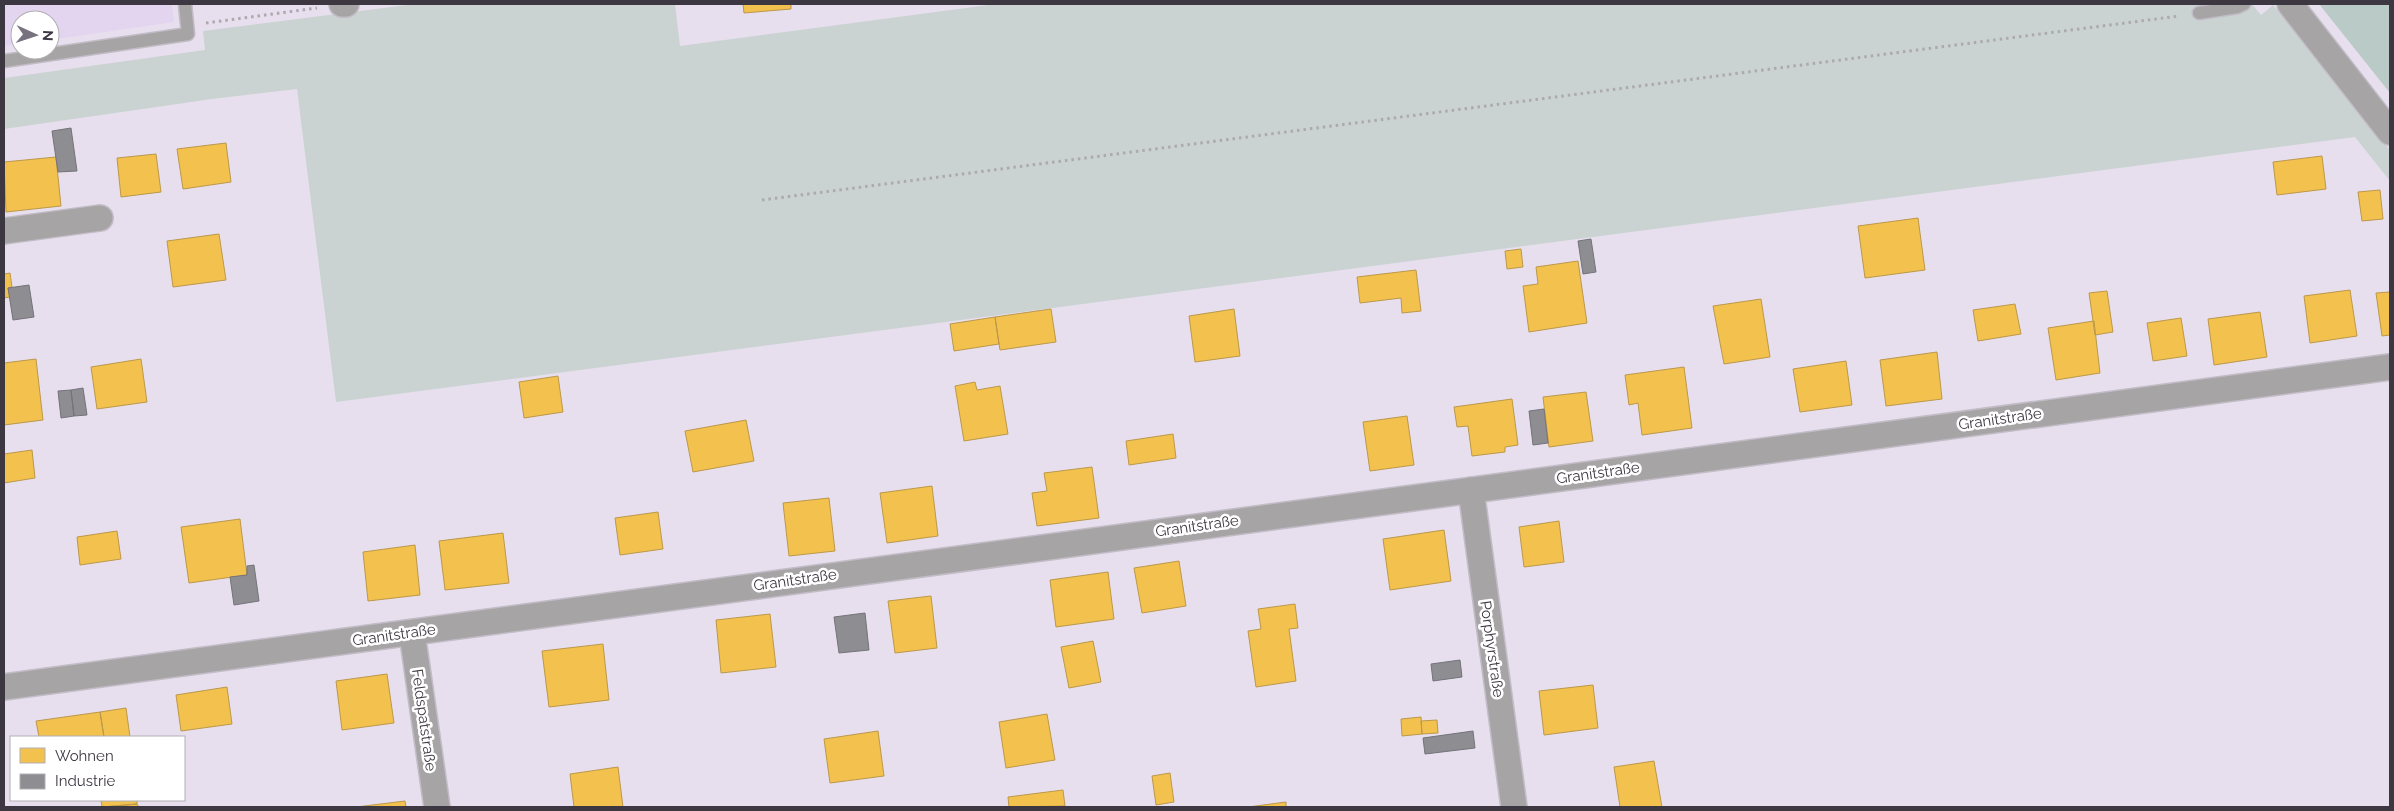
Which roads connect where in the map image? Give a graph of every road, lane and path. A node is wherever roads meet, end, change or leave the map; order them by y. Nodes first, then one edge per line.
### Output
1 (185, 4) edge
2 (342, 4) edge
3 (346, 4) edge
4 (2244, 4) edge
5 (2290, 4) edge
6 (2199, 13) joint
7 (187, 25) junction
8 (4, 61) edge
9 (2390, 132) edge
10 (762, 200) dead end
11 (100, 218) dead end
12 (4, 231) edge
13 (2390, 367) edge
14 (1471, 490) junction
15 (412, 633) junction
16 (4, 688) edge
17 (437, 807) edge
18 (1514, 807) edge

1 - 7 lane
2 - 3 street
2 - 7 path
4 - 6 lane
5 - 9 street
6 - 10 path
7 - 8 lane
11 - 12 street
13 - 14 street, Granitstraße
14 - 15 street, Granitstraße
14 - 18 street, Porphyrstraße
15 - 16 street, Granitstraße
15 - 17 street, Feldspatstraße

